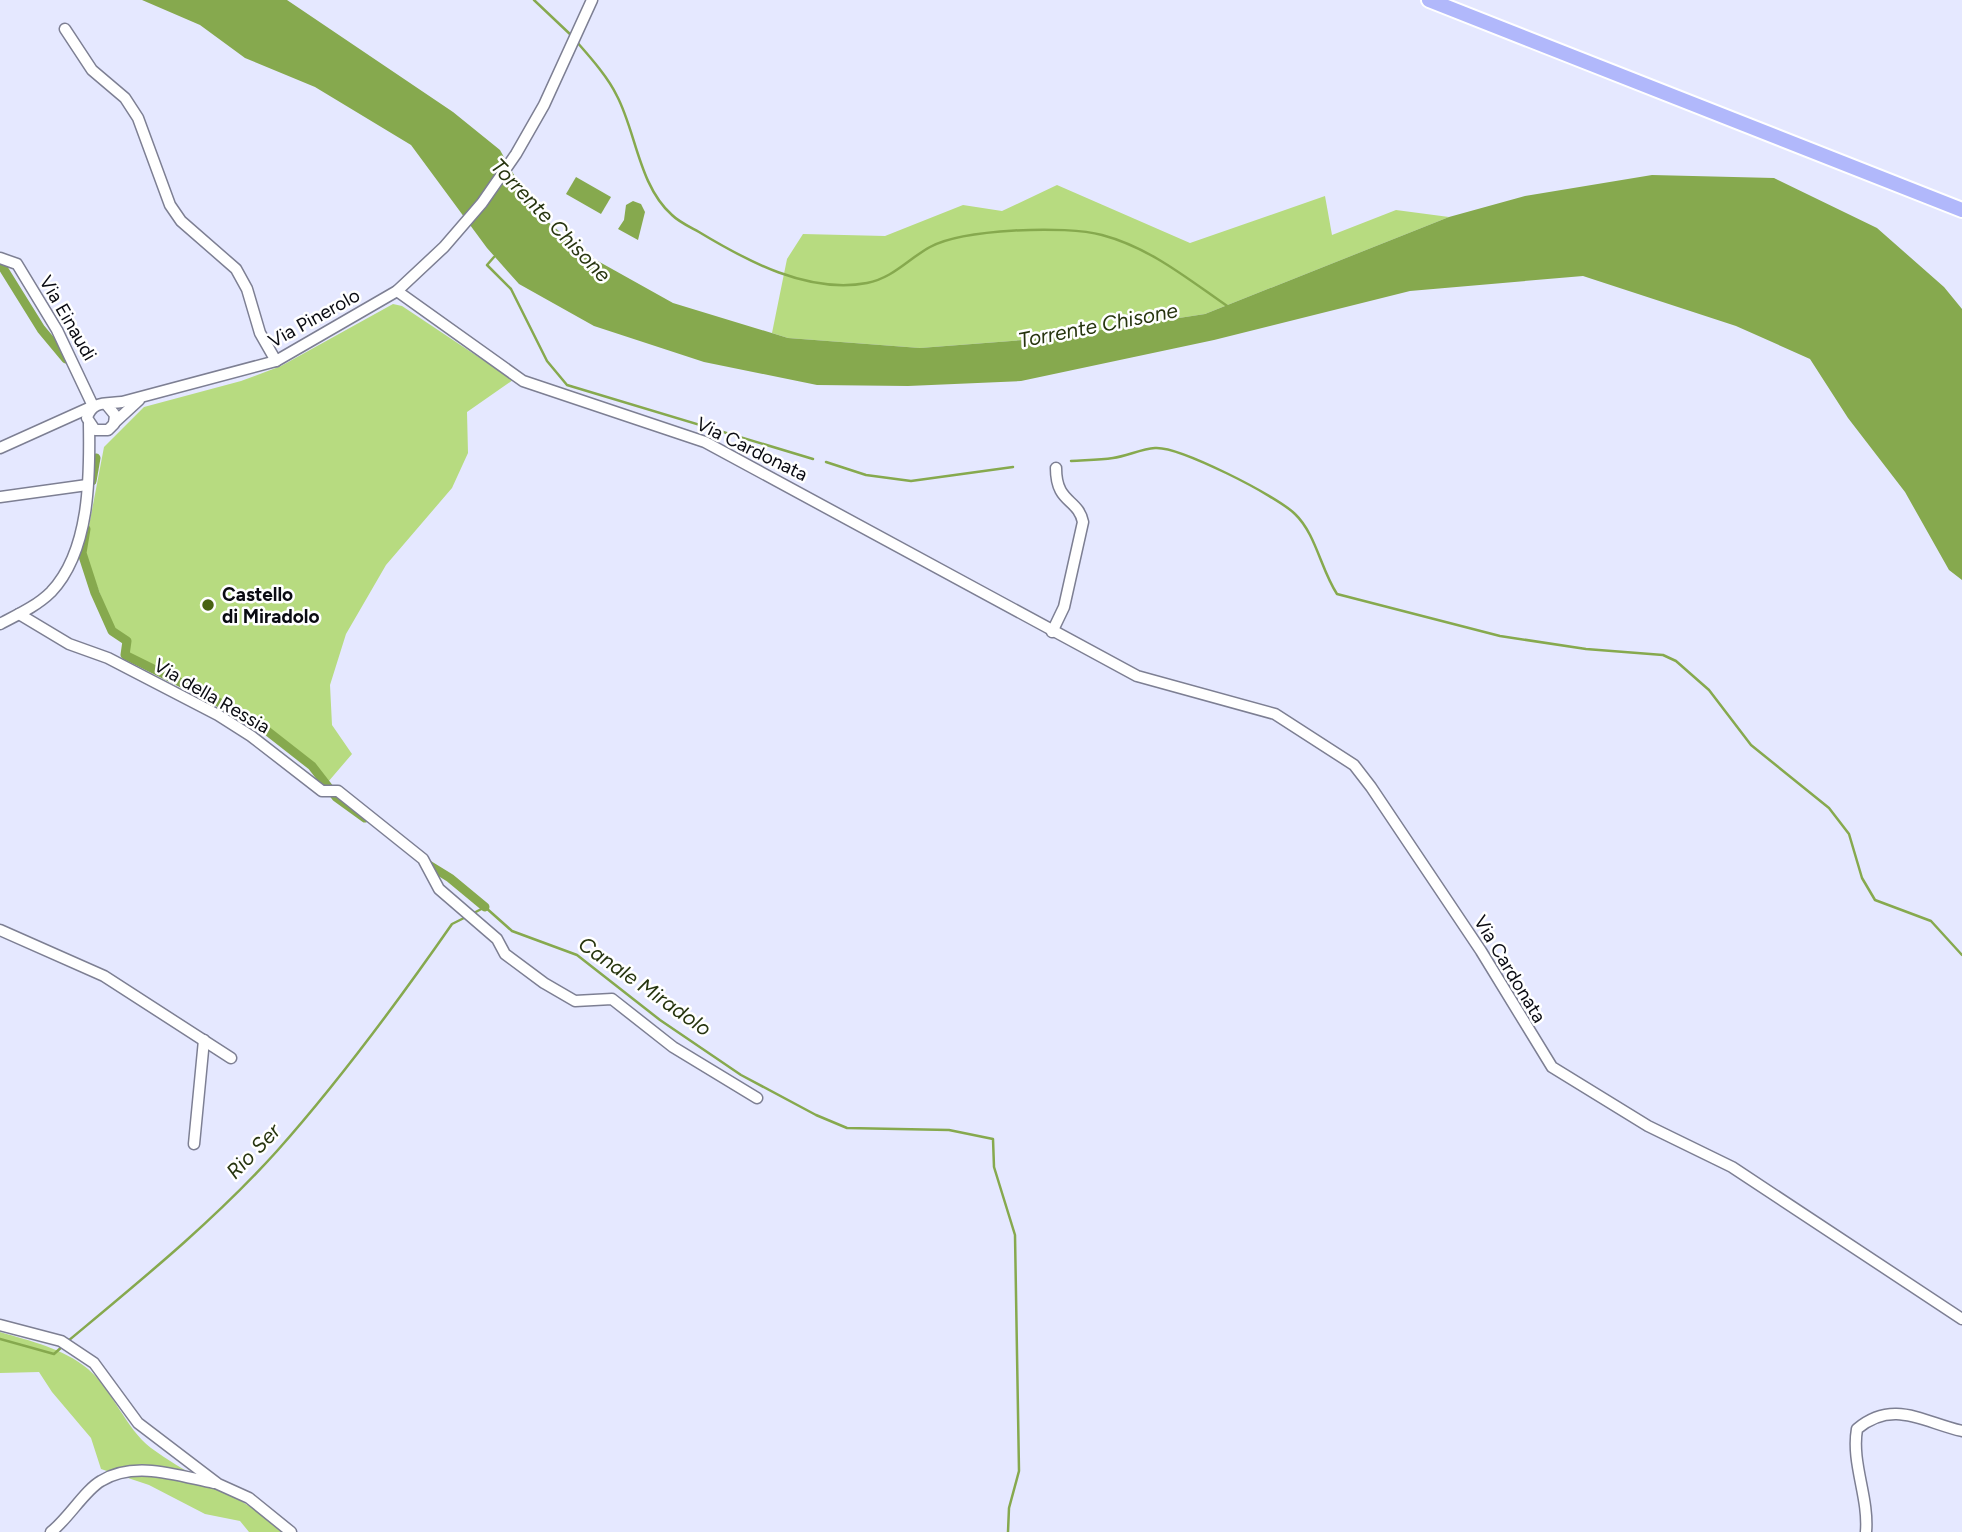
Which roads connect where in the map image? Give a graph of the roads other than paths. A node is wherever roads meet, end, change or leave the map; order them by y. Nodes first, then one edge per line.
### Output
1 (592, 0) edge
2 (1429, 0) edge
3 (1452, 0) edge
4 (65, 29) dead end
5 (1962, 201) edge
6 (1962, 210) edge
7 (1, 258) edge
8 (397, 291) junction
9 (276, 361) junction
10 (142, 397) junction
11 (106, 404) junction
12 (92, 407) junction
13 (65, 420) junction
14 (88, 423) junction
15 (114, 424) junction
16 (103, 432) junction
17 (0, 448) edge
18 (90, 454) junction
19 (1056, 468) dead end
20 (87, 485) junction
21 (0, 497) edge
22 (19, 614) junction
23 (0, 624) edge
24 (1052, 632) junction
25 (0, 930) edge
26 (204, 1040) junction
27 (231, 1058) dead end
28 (757, 1098) dead end
29 (194, 1144) dead end
30 (1962, 1319) edge
31 (0, 1325) edge
32 (1962, 1431) edge
33 (218, 1484) junction
34 (51, 1532) edge
35 (291, 1532) edge
36 (1866, 1532) edge

1 - 8 street, Via Pinerolo
2 - 6 highway
3 - 5 highway
4 - 9 street
7 - 12 street, Via Einaudi
8 - 9 street, Via Pinerolo
8 - 24 street, Via Cardonata
9 - 10 street, Via Pinerolo
10 - 11 street, Via Pinerolo
10 - 15 street, Via Pinerolo
11 - 12 street
11 - 15 street
12 - 13 street
12 - 14 street
13 - 14 street
13 - 17 street
14 - 16 street
14 - 18 street
15 - 16 street
16 - 18 street
18 - 20 street
19 - 24 street
20 - 21 street
20 - 22 street
22 - 23 street
22 - 28 street, Via della Ressia
24 - 30 street, Via Cardonata
25 - 26 street
26 - 27 street
26 - 29 street
31 - 33 street
32 - 36 street
33 - 34 street
33 - 35 street

